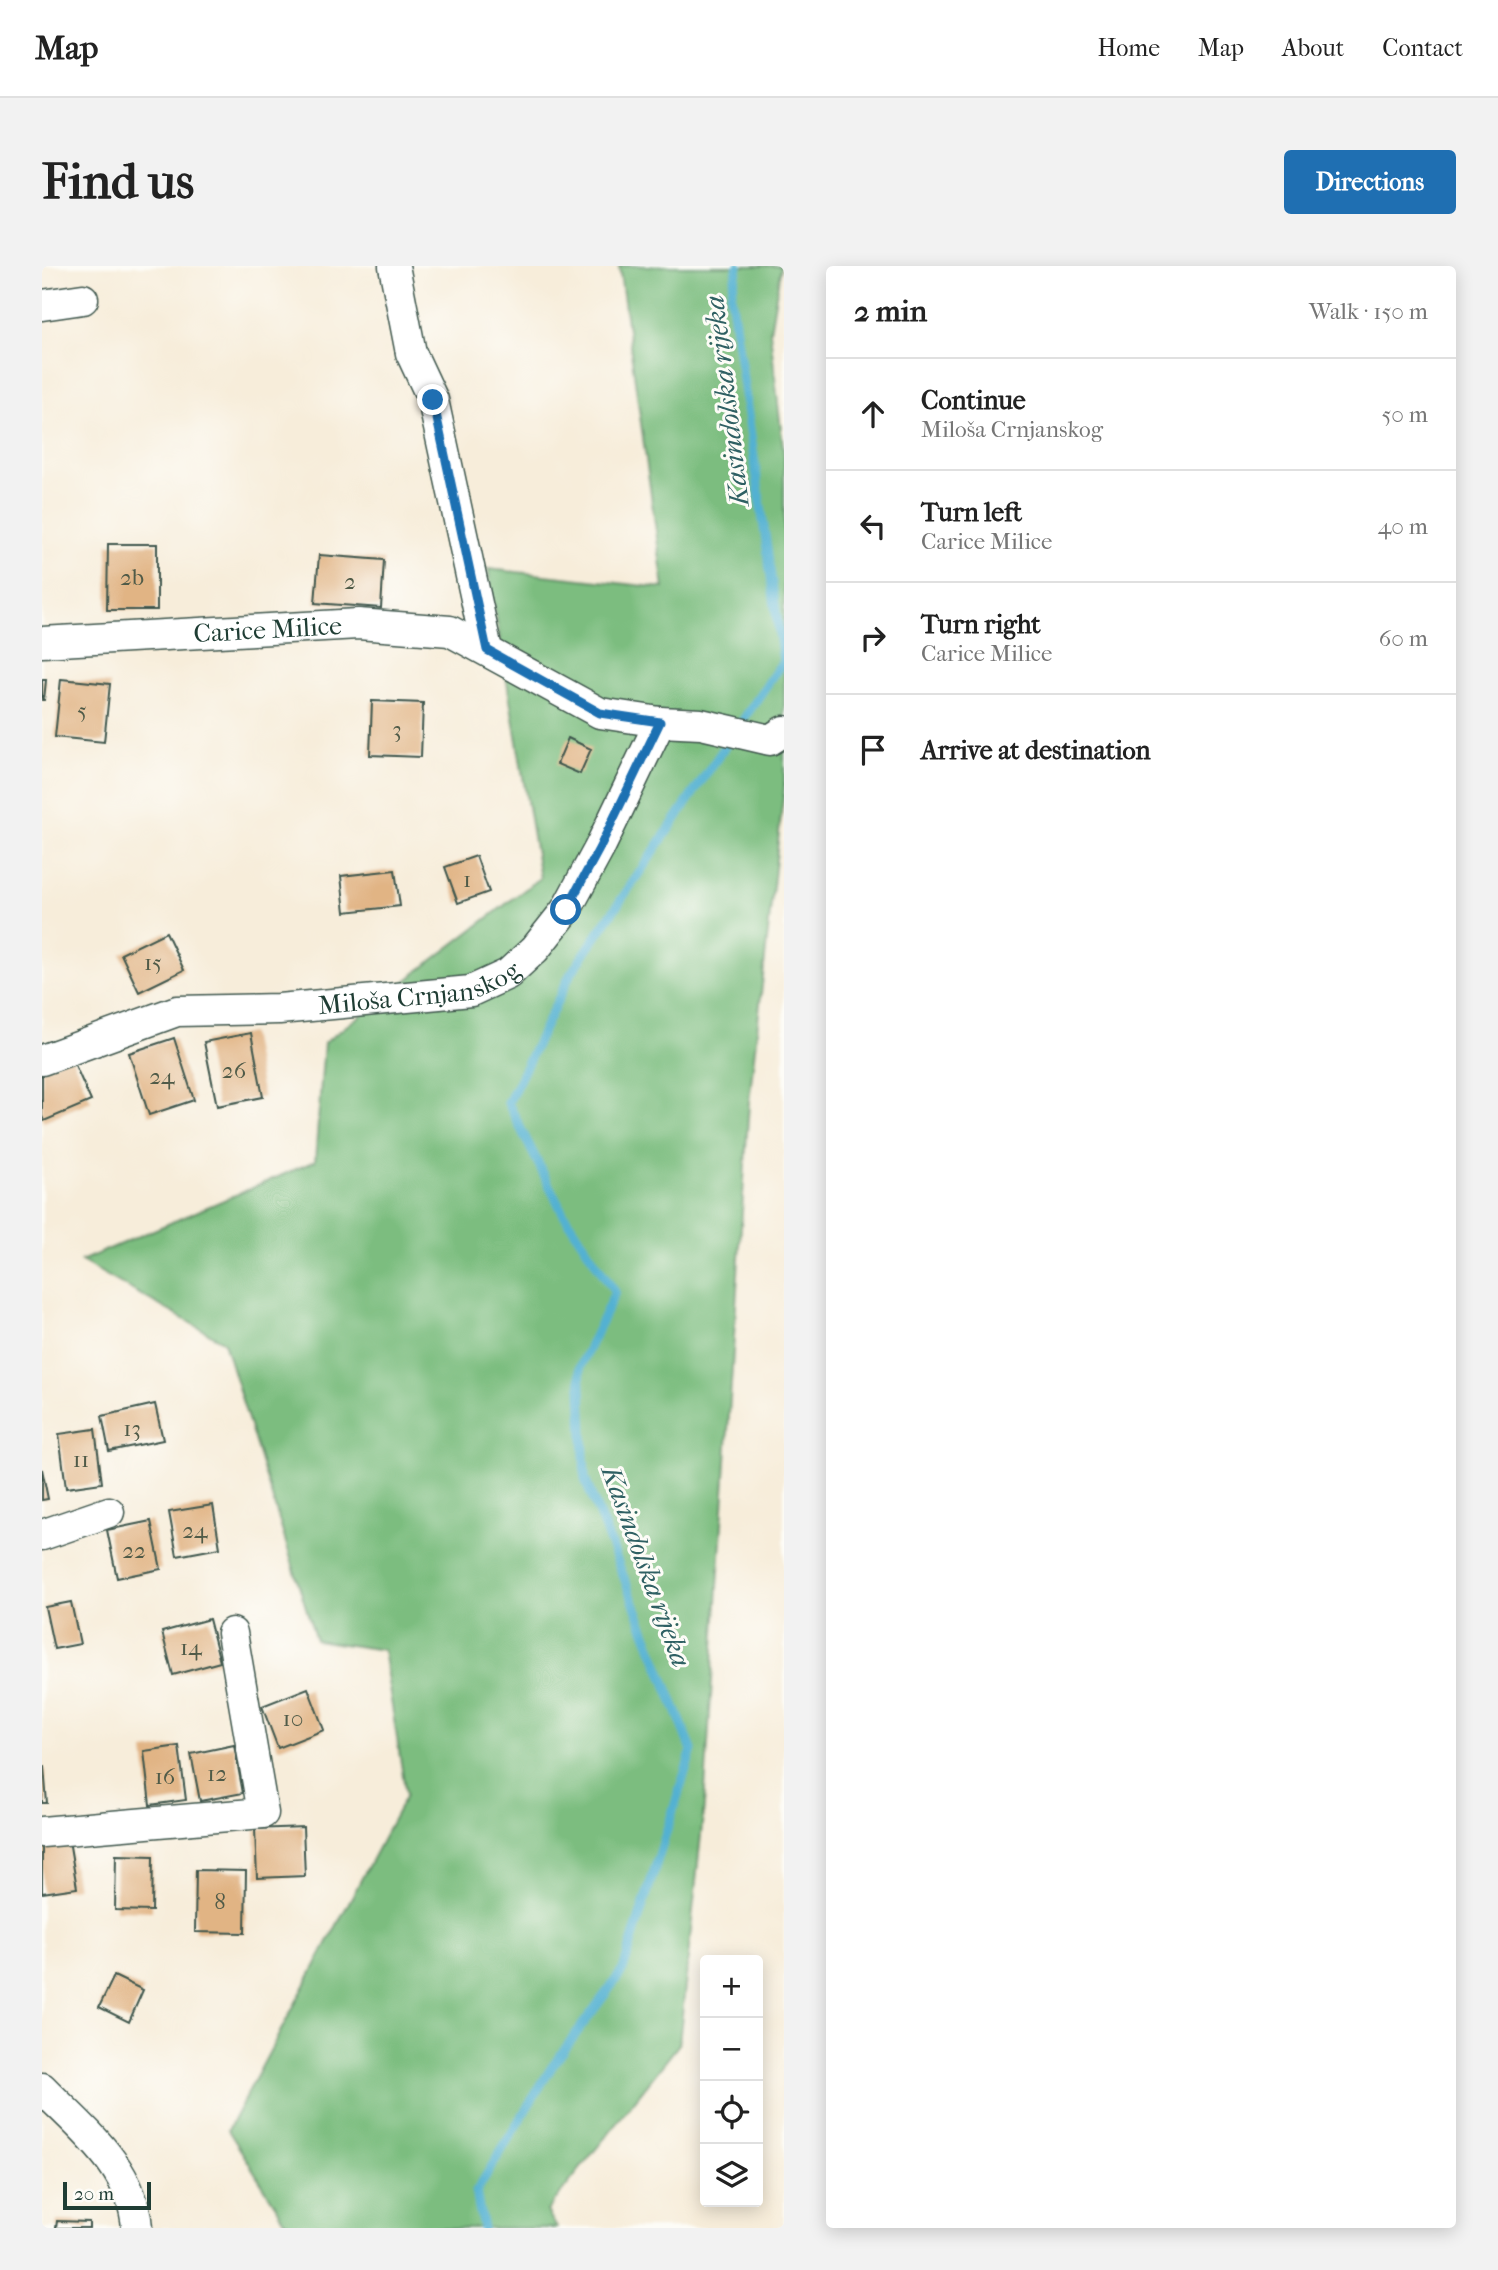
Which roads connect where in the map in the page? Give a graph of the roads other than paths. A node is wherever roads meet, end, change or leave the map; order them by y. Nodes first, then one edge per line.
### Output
1 (394, 266) edge
2 (83, 299) dead end
3 (42, 305) edge
4 (42, 642) edge
5 (487, 650) junction
6 (660, 722) junction
7 (777, 735) edge
8 (42, 1060) edge
9 (108, 1512) dead end
10 (42, 1535) edge
11 (232, 1633) dead end
12 (42, 1832) edge
13 (42, 2088) edge
14 (137, 2228) edge

1 - 5 street
2 - 3 street
4 - 5 street, Carice Milice
5 - 6 street, Carice Milice
6 - 7 street, Carice Milice
6 - 8 street, Miloša Crnjanskog
9 - 10 street
11 - 12 street
13 - 14 street

